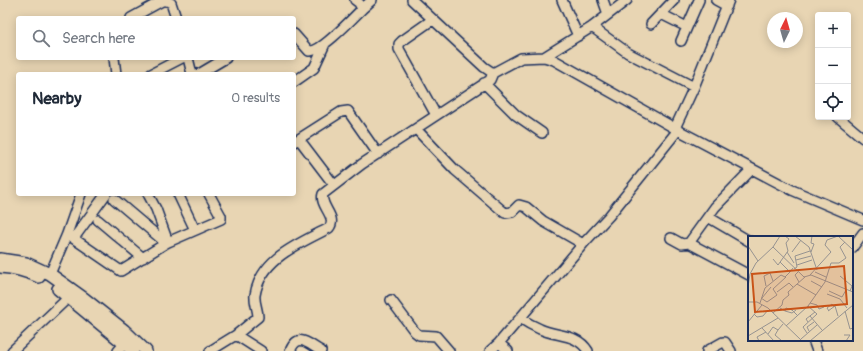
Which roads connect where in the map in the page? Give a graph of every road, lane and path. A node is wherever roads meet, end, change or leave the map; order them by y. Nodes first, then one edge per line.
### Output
1 (355, 0) edge
2 (372, 0) edge
3 (412, 0) edge
4 (562, 0) edge
5 (603, 0) edge
6 (627, 0) edge
7 (674, 0) edge
8 (699, 0) edge
9 (716, 0) edge
10 (728, 3) edge
11 (362, 9) junction
12 (608, 14) junction
13 (661, 14) junction
14 (135, 16) edge
15 (175, 16) edge
16 (432, 20) junction
17 (651, 24) dead end
18 (592, 27) junction
19 (687, 27) junction
20 (296, 36) edge
21 (578, 36) junction
22 (681, 41) dead end
23 (325, 44) junction
24 (544, 57) junction
25 (115, 60) edge
26 (178, 60) edge
27 (188, 60) edge
28 (223, 60) edge
29 (116, 72) edge
30 (155, 72) edge
31 (192, 72) edge
32 (202, 72) edge
33 (493, 72) junction
34 (296, 81) edge
35 (484, 83) junction
36 (694, 87) junction
37 (436, 115) junction
38 (842, 120) edge
39 (416, 129) junction
40 (676, 129) junction
41 (542, 133) dead end
42 (863, 138) edge
43 (297, 140) edge
44 (378, 154) junction
45 (752, 169) junction
46 (334, 185) junction
47 (80, 196) edge
48 (149, 196) edge
49 (179, 196) edge
50 (210, 196) edge
51 (110, 197) edge
52 (708, 217) junction
53 (98, 220) dead end
54 (863, 220) edge
55 (195, 230) junction
56 (863, 233) edge
57 (70, 236) junction
58 (671, 238) dead end
59 (748, 240) edge
60 (167, 242) junction
61 (689, 243) junction
62 (583, 244) junction
63 (853, 247) edge
64 (143, 258) junction
65 (0, 259) edge
66 (0, 267) edge
67 (50, 274) junction
68 (748, 274) edge
69 (69, 297) junction
70 (391, 300) dead end
71 (520, 318) junction
72 (236, 335) junction
73 (812, 341) edge
74 (499, 343) junction
75 (121, 347) edge
76 (12, 351) edge
77 (134, 351) edge
78 (146, 351) edge
79 (210, 351) edge
80 (261, 351) edge
81 (290, 351) edge
82 (321, 351) edge
83 (449, 351) edge
84 (490, 351) edge
85 (508, 351) edge
86 (588, 351) edge
87 (707, 351) edge
88 (731, 351) edge
89 (817, 351) edge

1 - 11 street
2 - 11 street
3 - 16 street
4 - 21 street
5 - 12 street
6 - 12 street
7 - 13 street
8 - 19 street
9 - 10 street
10 - 36 street
11 - 23 street
12 - 18 street
13 - 17 street
13 - 19 street
14 - 15 street
16 - 33 street
16 - 37 street
18 - 21 street
18 - 36 street
19 - 22 street
20 - 23 street
21 - 24 street
23 - 34 street
24 - 33 street
24 - 40 street
25 - 29 street
26 - 30 street
27 - 31 street
28 - 32 street
33 - 35 street
35 - 37 street
35 - 41 street
36 - 40 street
37 - 39 street
38 - 42 street
39 - 44 street
39 - 62 street
40 - 45 street
40 - 62 street
43 - 44 street
43 - 46 street
44 - 46 street
45 - 52 street
45 - 54 street
46 - 72 street
47 - 57 street
48 - 60 street
49 - 55 street
50 - 55 street
51 - 57 street
51 - 60 street
52 - 59 street
52 - 61 street
53 - 64 street
55 - 60 street
56 - 63 street
57 - 64 street
57 - 67 street
58 - 61 street
60 - 64 street
61 - 68 street
62 - 71 street
65 - 67 main road
66 - 69 main road
67 - 78 main road
69 - 75 main road
69 - 76 street
70 - 83 street
71 - 74 street
71 - 86 street
72 - 79 street
72 - 80 street
73 - 89 street
74 - 84 street
74 - 85 street
75 - 77 main road
81 - 82 street
87 - 88 street

